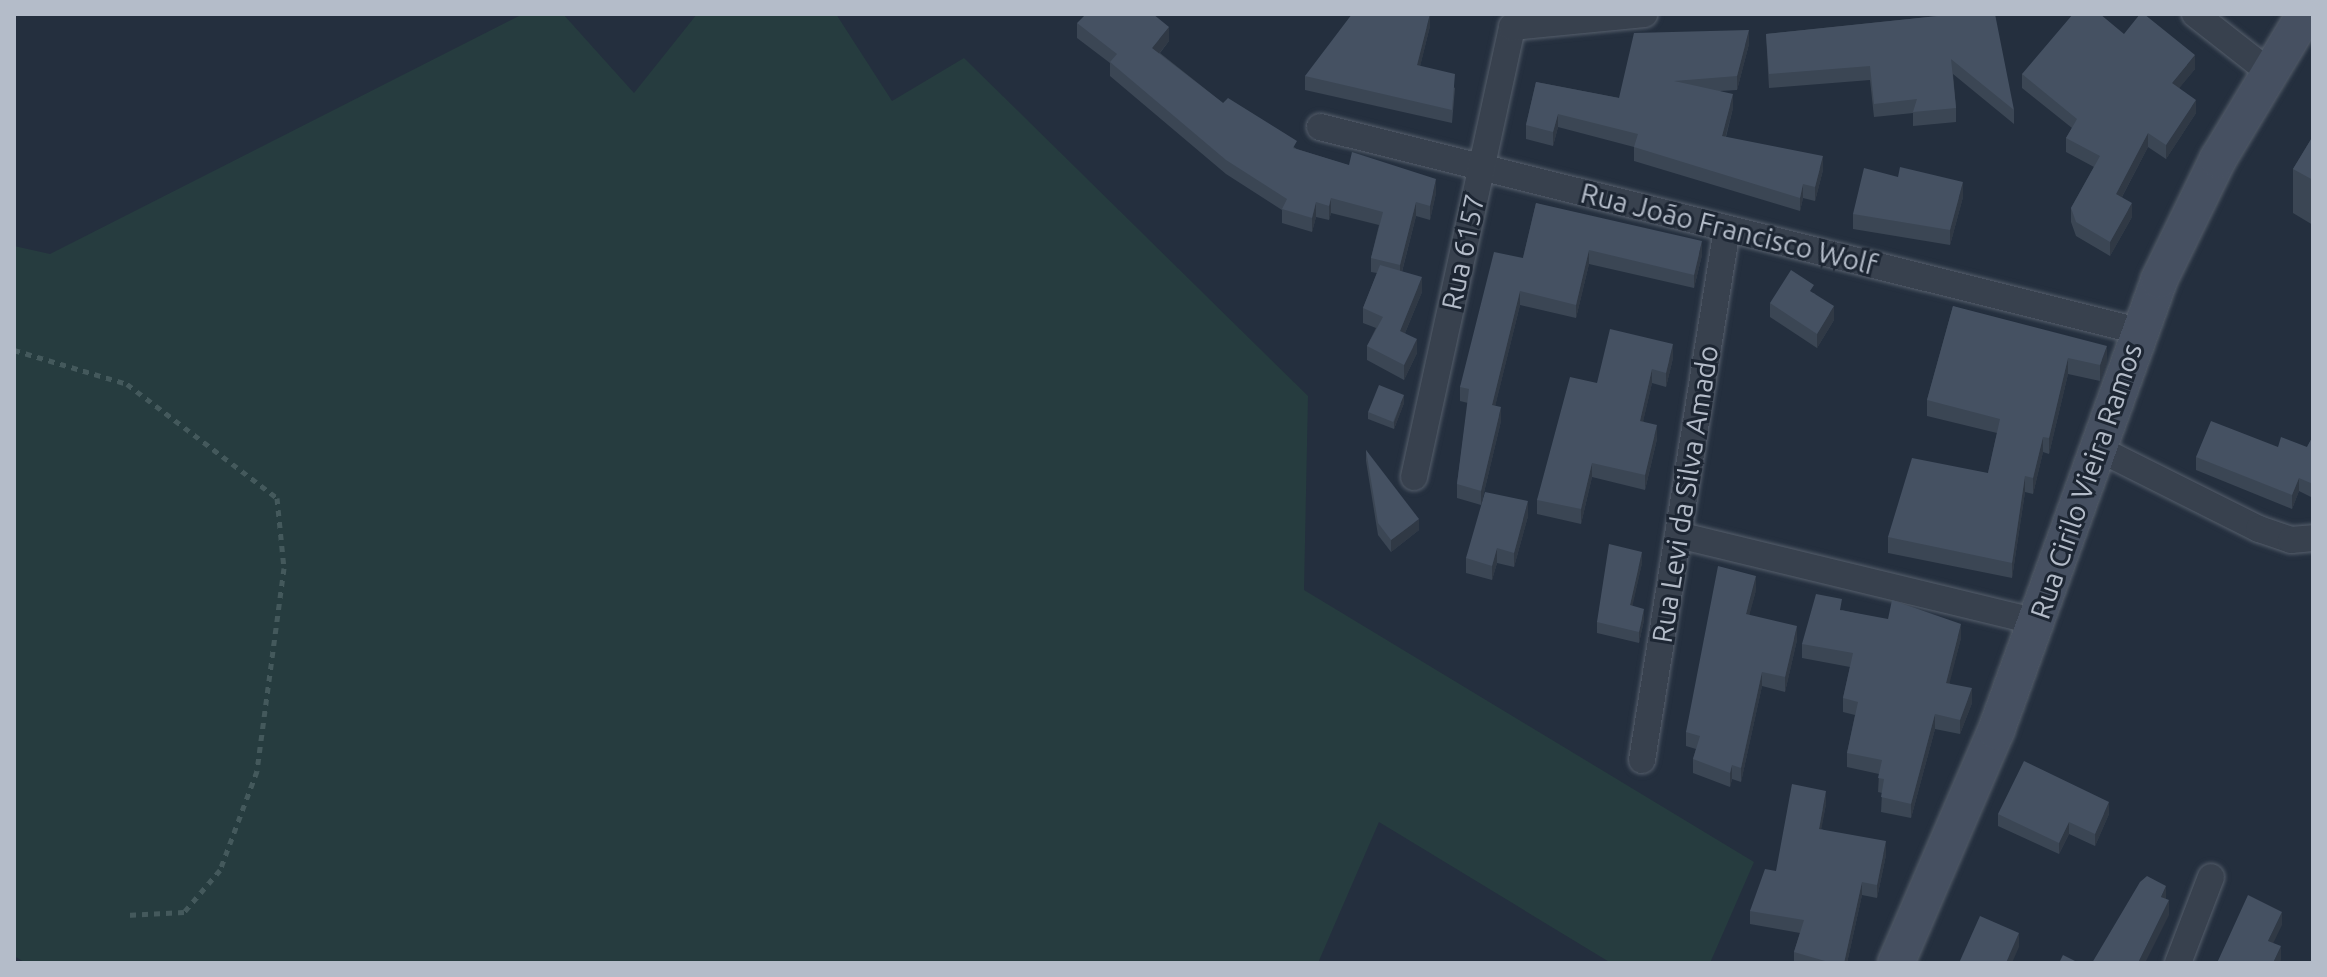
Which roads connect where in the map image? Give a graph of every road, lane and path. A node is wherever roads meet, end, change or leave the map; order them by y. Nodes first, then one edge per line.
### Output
1 (1644, 14) edge
2 (2195, 14) edge
3 (2305, 14) edge
4 (2269, 72) junction
5 (1320, 127) dead end
6 (1482, 167) junction
7 (1727, 229) junction
8 (2139, 331) junction
9 (14, 350) edge
10 (2099, 449) junction
11 (1414, 477) dead end
12 (1678, 535) junction
13 (2313, 538) edge
14 (2037, 622) junction
15 (1642, 760) dead end
16 (2211, 877) dead end
17 (126, 915) dead end
18 (1896, 963) edge
19 (2178, 963) edge

1 - 6 street, Rua 6157
2 - 4 street
3 - 4 main road, Rua Cirilo Vieira Ramos
4 - 8 main road, Rua Cirilo Vieira Ramos
5 - 6 street, Rua João Francisco Wolf
6 - 7 street, Rua João Francisco Wolf
6 - 11 street, Rua 6157
7 - 8 street, Rua João Francisco Wolf
7 - 12 street, Rua Levi da Silva Amado
8 - 10 main road, Rua Cirilo Vieira Ramos
9 - 17 path
10 - 13 street
10 - 14 main road, Rua Cirilo Vieira Ramos
12 - 14 street
12 - 15 street, Rua Levi da Silva Amado
14 - 18 main road, Rua Cirilo Vieira Ramos
16 - 19 street

